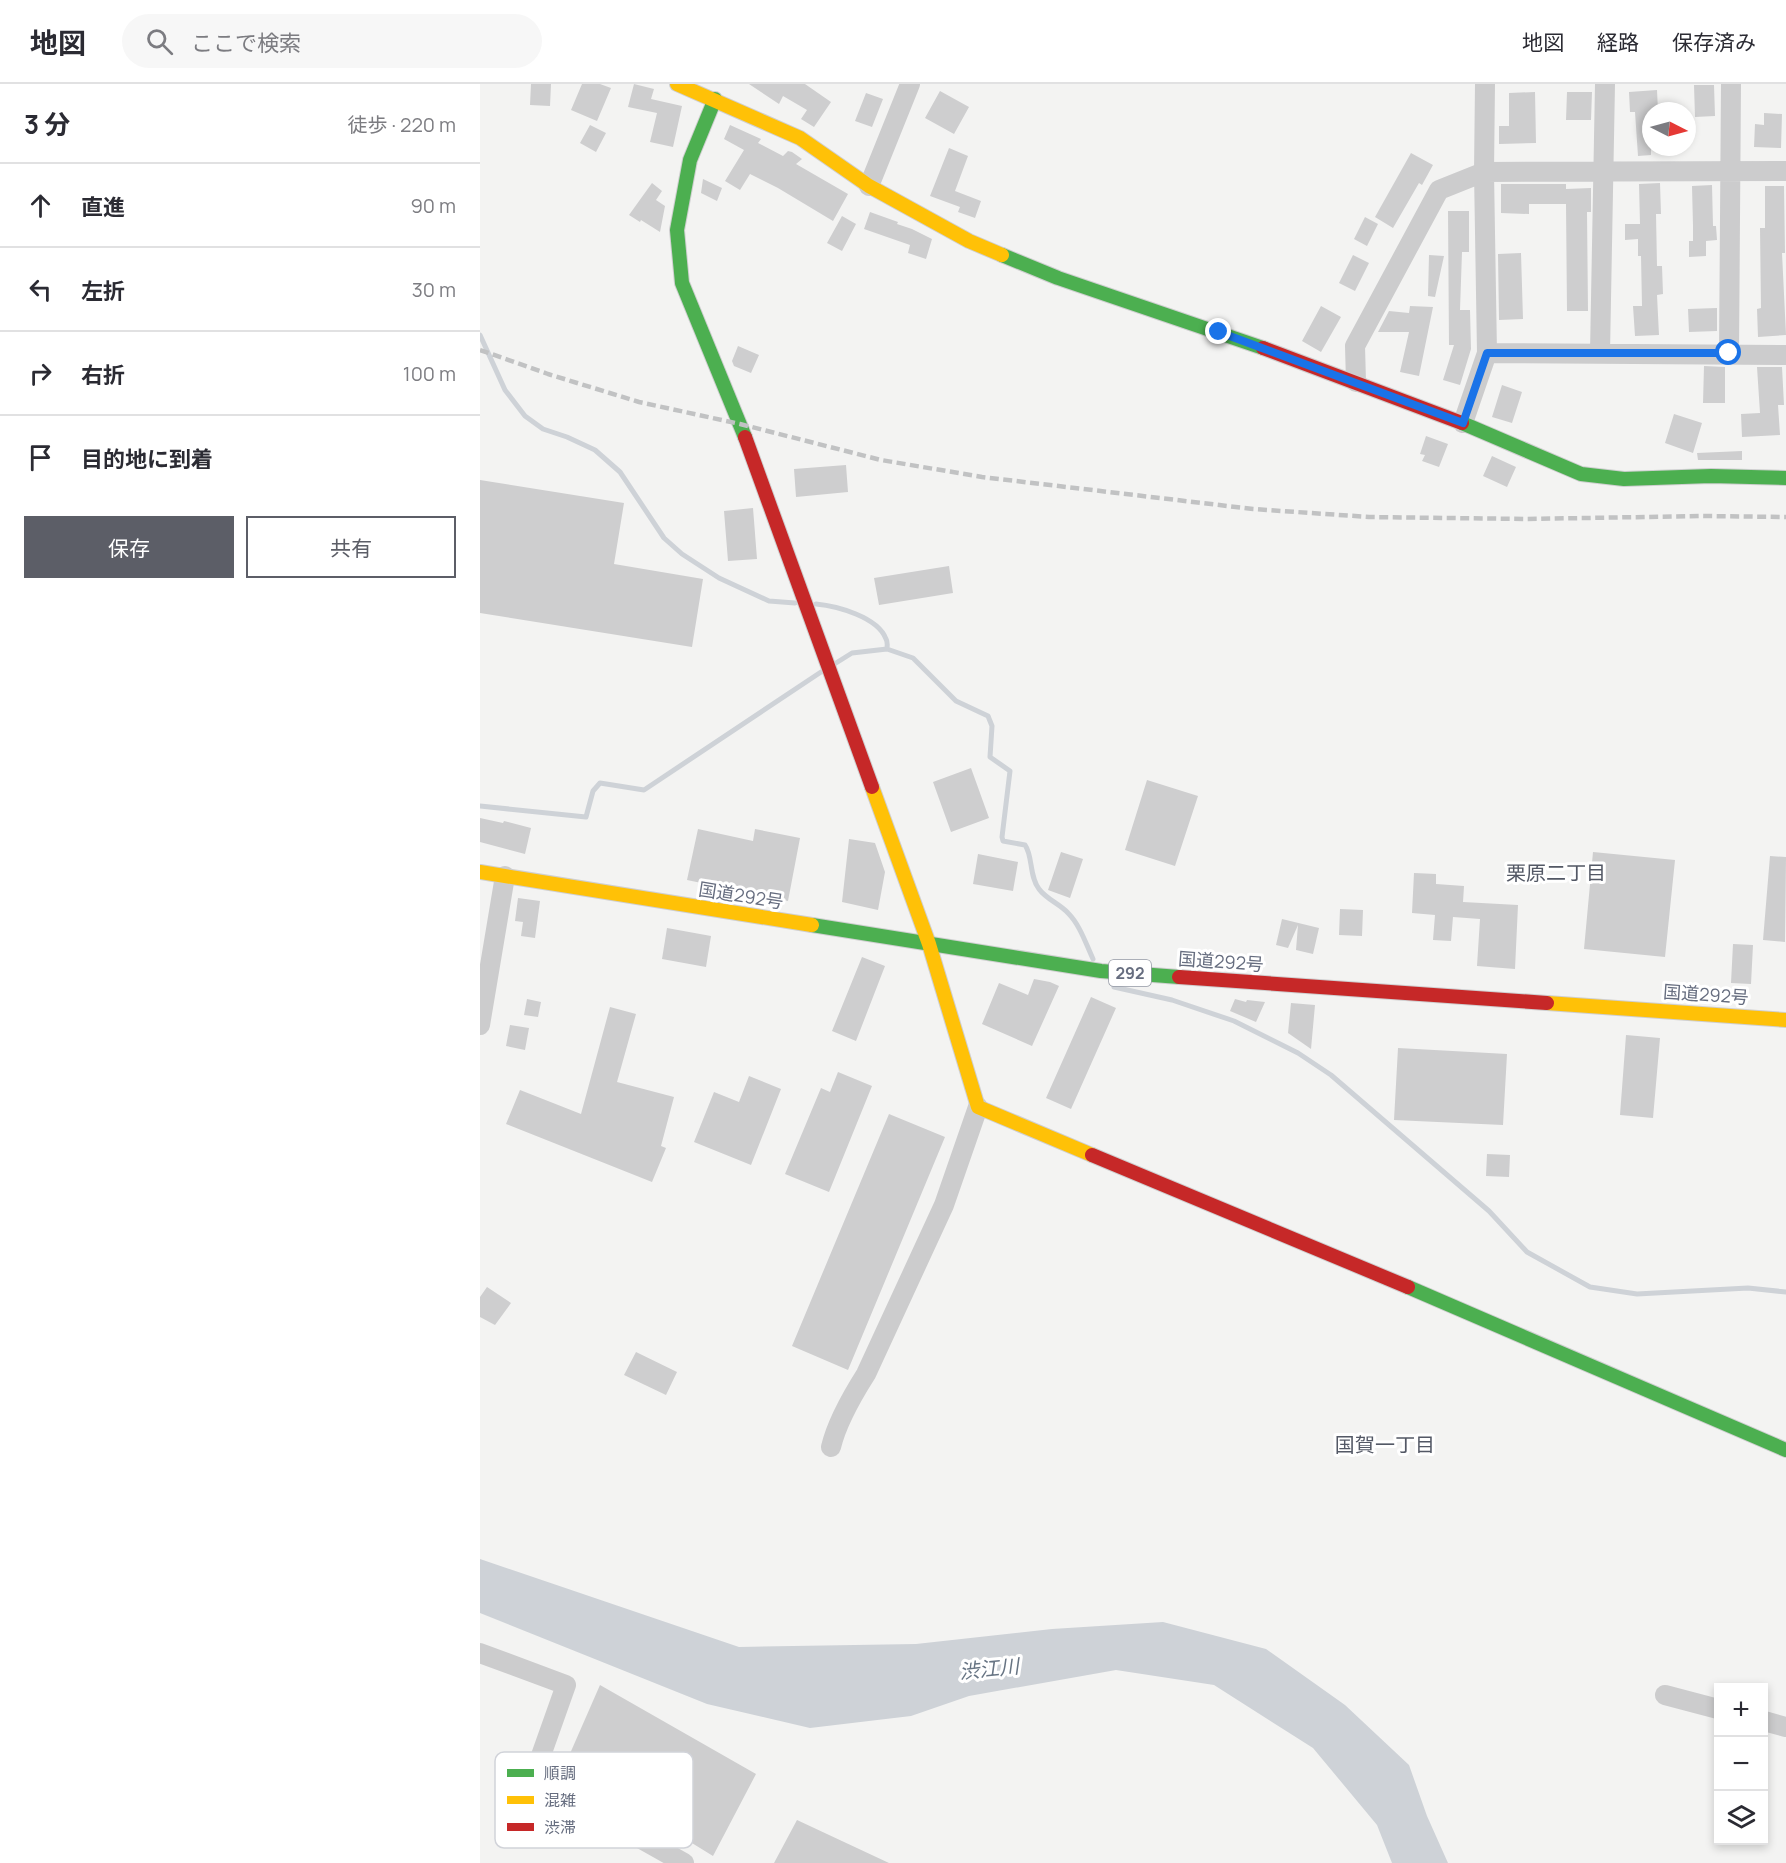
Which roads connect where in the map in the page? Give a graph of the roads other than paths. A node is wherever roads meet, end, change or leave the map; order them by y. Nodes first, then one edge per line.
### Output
1 (910, 84) edge
2 (1485, 84) edge
3 (1605, 84) edge
4 (1731, 84) edge
5 (690, 86) edge
6 (716, 99) junction
7 (1730, 170) junction
8 (1602, 171) junction
9 (1786, 171) edge
10 (1484, 172) junction
11 (869, 186) junction
12 (1487, 353) junction
13 (1600, 353) junction
14 (1729, 353) junction
15 (1786, 355) edge
16 (1356, 382) junction
17 (1463, 423) junction
18 (1786, 478) edge
19 (480, 872) edge
20 (505, 876) junction
21 (929, 944) junction
22 (1786, 1020) edge
23 (480, 1026) edge
24 (978, 1107) junction
25 (831, 1447) dead end
26 (1786, 1450) edge
27 (480, 1653) edge
28 (1665, 1695) dead end
29 (1714, 1708) edge
30 (1768, 1722) edge
31 (1786, 1726) edge
32 (542, 1752) edge
33 (657, 1848) edge
34 (684, 1863) edge

1 - 11 street
2 - 10 street
3 - 8 street
4 - 7 street
5 - 6 main road
6 - 11 main road
6 - 21 main road
7 - 8 street
7 - 9 street
7 - 14 street
8 - 10 street
8 - 13 street
10 - 12 street
10 - 16 street
11 - 16 main road
12 - 13 street
12 - 17 street
13 - 14 street
14 - 15 street
16 - 17 main road
17 - 18 main road
19 - 20 main road, 国道292号 / 292
20 - 21 main road, 国道292号 / 292
20 - 23 street
21 - 22 main road, 国道292号 / 292
21 - 24 main road
24 - 25 street
24 - 26 main road
27 - 32 street
28 - 29 street
30 - 31 street
33 - 34 street

